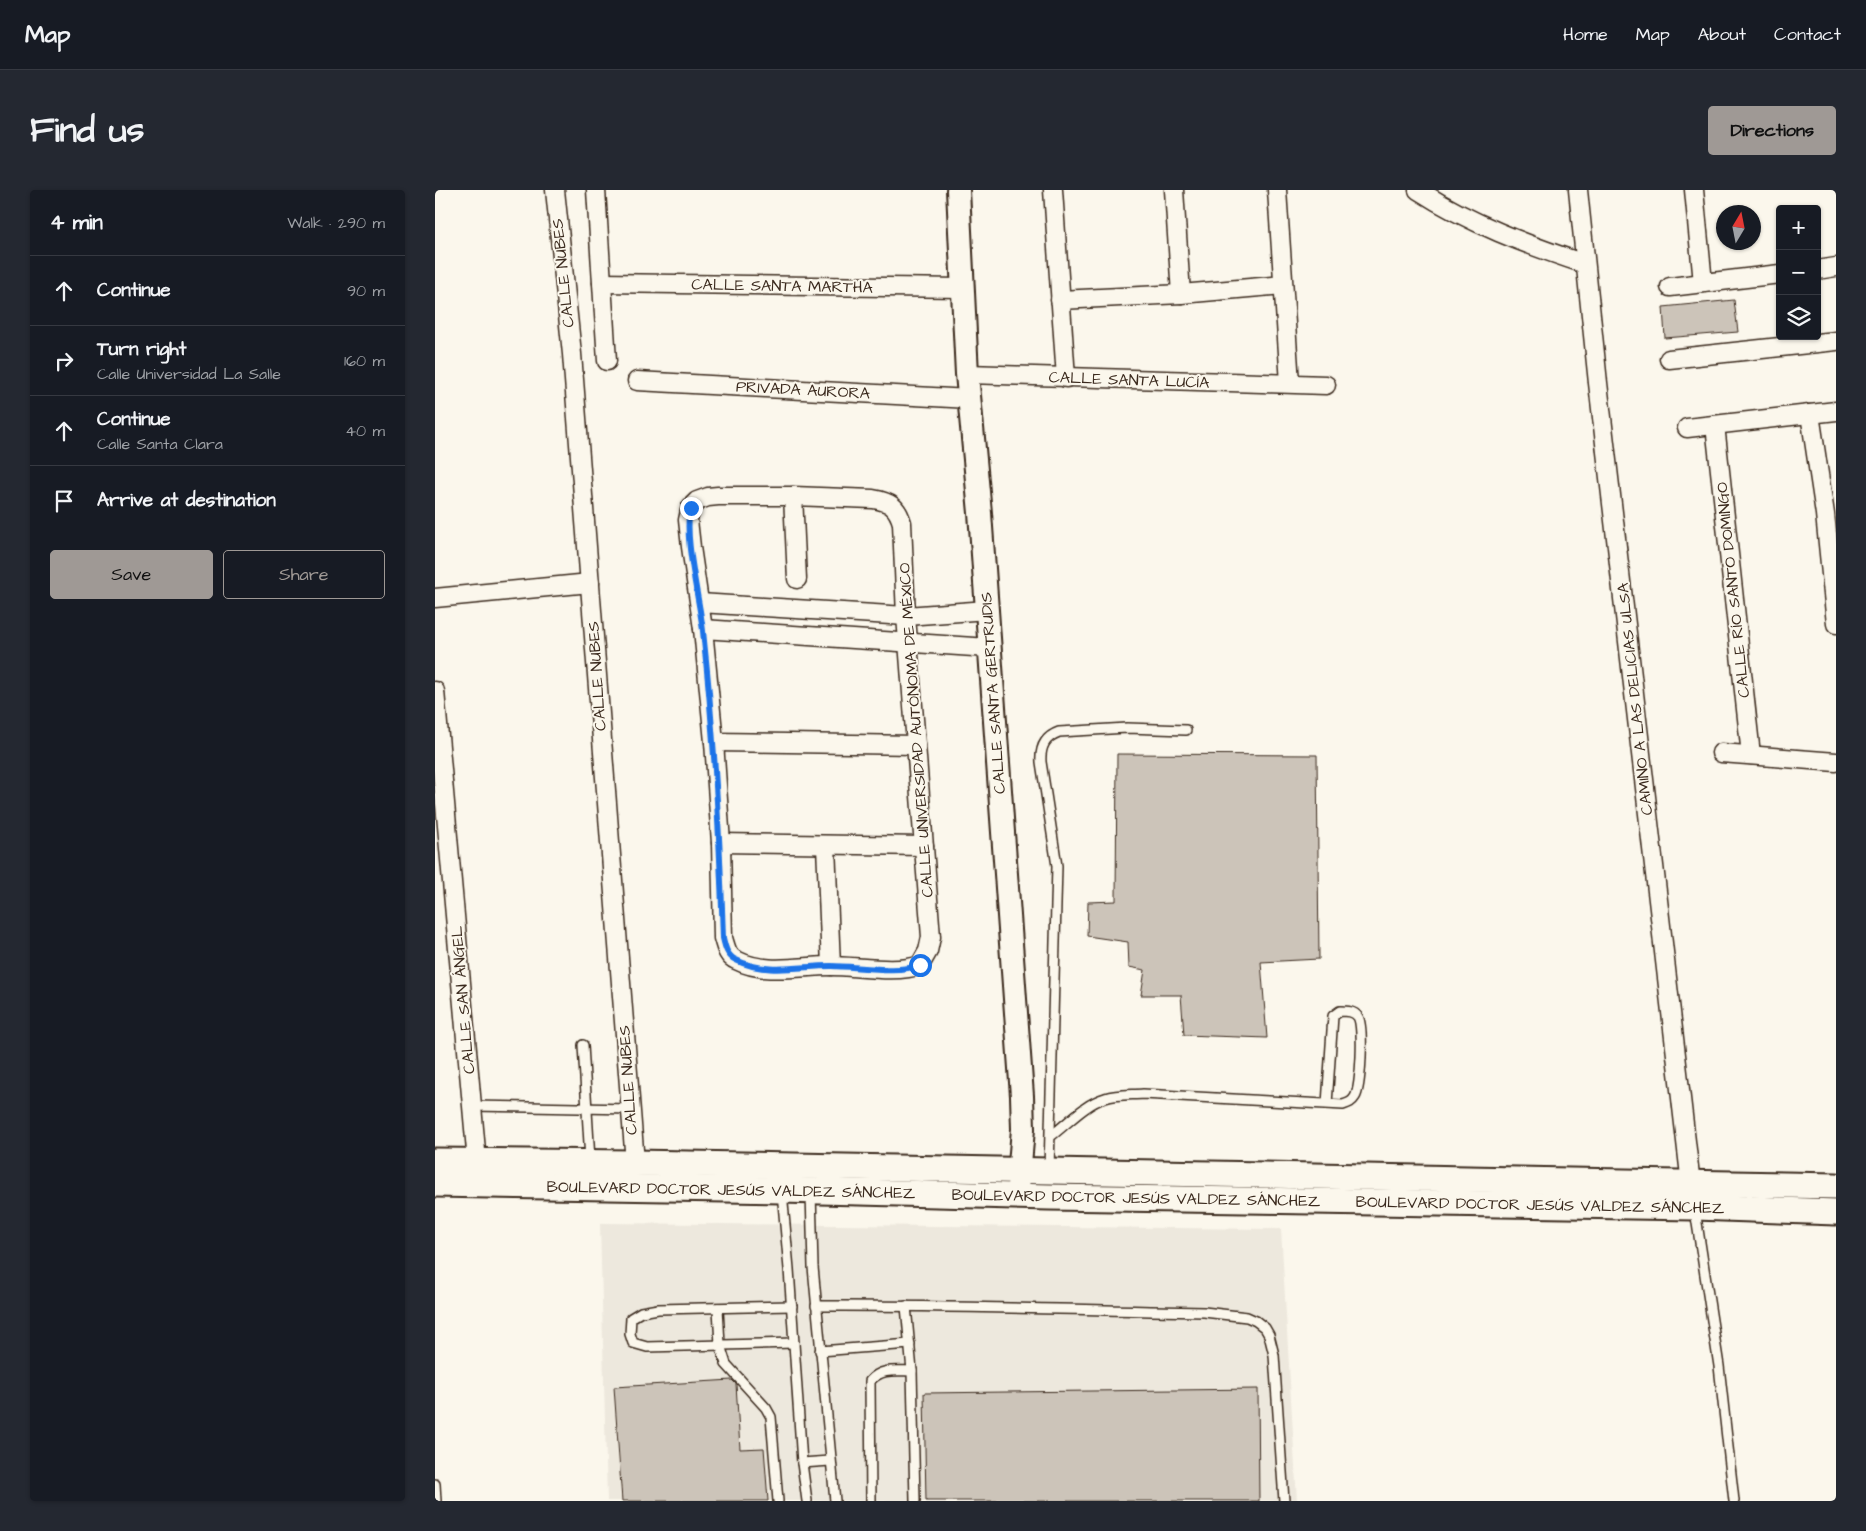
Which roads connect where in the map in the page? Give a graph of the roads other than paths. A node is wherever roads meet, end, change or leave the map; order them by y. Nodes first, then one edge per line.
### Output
1 (555, 190) edge
2 (596, 190) edge
3 (958, 190) edge
4 (1053, 190) edge
5 (1174, 190) edge
6 (1277, 190) edge
7 (1418, 190) edge
8 (1578, 190) edge
9 (1693, 190) edge
10 (1585, 264) junction
11 (1836, 267) edge
12 (1821, 269) edge
13 (1776, 274) edge
14 (1703, 283) junction
15 (602, 284) junction
16 (1283, 285) junction
17 (1670, 287) dead end
18 (962, 288) junction
19 (1181, 294) junction
20 (1060, 300) junction
21 (1836, 341) edge
22 (1669, 359) dead end
23 (607, 361) dead end
24 (967, 374) junction
25 (1066, 378) junction
26 (637, 381) dead end
27 (1290, 383) junction
28 (1326, 385) dead end
29 (970, 399) junction
30 (1836, 412) edge
31 (1810, 414) junction
32 (1715, 425) junction
33 (1687, 428) dead end
34 (793, 496) junction
35 (1831, 514) edge
36 (797, 579) dead end
37 (590, 583) junction
38 (435, 598) edge
39 (699, 602) junction
40 (987, 610) junction
41 (906, 616) junction
42 (1836, 616) edge
43 (703, 629) junction
44 (908, 643) junction
45 (989, 648) junction
46 (435, 691) edge
47 (1186, 730) dead end
48 (714, 742) junction
49 (916, 745) junction
50 (1721, 753) dead end
51 (1751, 755) junction
52 (1836, 762) edge
53 (721, 843) junction
54 (826, 846) junction
55 (924, 846) junction
56 (831, 966) junction
57 (583, 1046) dead end
58 (1327, 1104) junction
59 (472, 1106) junction
60 (587, 1108) junction
61 (630, 1108) junction
62 (1051, 1136) junction
63 (435, 1161) edge
64 (476, 1162) junction
65 (591, 1163) junction
66 (635, 1163) junction
67 (1021, 1170) junction
68 (435, 1184) edge
69 (461, 1185) junction
70 (1049, 1185) junction
71 (1836, 1186) edge
72 (781, 1190) junction
73 (811, 1190) junction
74 (1693, 1195) junction
75 (1017, 1196) junction
76 (1836, 1212) edge
77 (792, 1306) junction
78 (816, 1306) junction
79 (907, 1306) junction
80 (718, 1308) junction
81 (794, 1343) junction
82 (910, 1344) junction
83 (721, 1345) junction
84 (820, 1351) junction
85 (912, 1371) junction
86 (830, 1461) junction
87 (802, 1463) junction
88 (435, 1484) edge
89 (436, 1501) edge
90 (779, 1501) edge
91 (807, 1501) edge
92 (835, 1501) edge
93 (871, 1501) edge
94 (915, 1501) edge
95 (1284, 1501) edge
96 (1734, 1501) edge

1 - 37 street, CALLE NUBES
2 - 15 street
3 - 18 street, CALLE SANTA GERTRUDIS
4 - 20 street
5 - 19 street
6 - 16 street
7 - 10 street
8 - 10 street, CAMINO A LAS DELICIAS ULSA
9 - 14 street
10 - 74 street, CAMINO A LAS DELICIAS ULSA
11 - 12 street
13 - 14 street
14 - 17 street
15 - 18 street, CALLE SANTA MARTHA
15 - 23 street
16 - 19 street
16 - 27 street
18 - 24 street, CALLE SANTA GERTRUDIS
19 - 20 street
20 - 25 street
21 - 22 street
24 - 25 street, CALLE SANTA LUCÍA
24 - 29 street, CALLE SANTA GERTRUDIS
25 - 27 street, CALLE SANTA LUCÍA
26 - 29 street, PRIVADA AURORA
27 - 28 street, CALLE SANTA LUCÍA
29 - 40 street, CALLE SANTA GERTRUDIS
30 - 31 street
31 - 32 street
31 - 35 street
32 - 33 street
32 - 51 street, CALLE RÍO SANTO DOMINGO
34 - 36 street
34 - 39 street
34 - 41 street, CALLE UNIVERSIDAD AUTÓNOMA DE MÉXICO
35 - 42 street
37 - 38 street
37 - 61 street, CALLE NUBES
39 - 41 street
39 - 43 street
40 - 41 street
40 - 45 street, CALLE SANTA GERTRUDIS
41 - 44 street, CALLE UNIVERSIDAD AUTÓNOMA DE MÉXICO
43 - 44 street
43 - 48 street
44 - 45 street
44 - 49 street, CALLE UNIVERSIDAD AUTÓNOMA DE MÉXICO
45 - 67 street, CALLE SANTA GERTRUDIS
46 - 59 street, CALLE SAN ÁNGEL
47 - 62 lane
48 - 49 street
48 - 53 street
49 - 55 street, CALLE UNIVERSIDAD AUTÓNOMA DE MÉXICO
50 - 51 street
51 - 52 street
53 - 54 street
53 - 56 street
54 - 55 street
54 - 56 street
55 - 56 street, CALLE UNIVERSIDAD AUTÓNOMA DE MÉXICO
57 - 60 lane
58 - 58 lane
58 - 62 lane
59 - 60 lane
59 - 64 street, CALLE SAN ÁNGEL
60 - 61 lane
60 - 65 lane
61 - 66 street, CALLE NUBES
62 - 70 lane
63 - 64 main road, BOULEVARD DOCTOR JESÚS VALDEZ SÁNCHEZ
64 - 65 main road, BOULEVARD DOCTOR JESÚS VALDEZ SÁNCHEZ
64 - 69 street
65 - 66 main road, BOULEVARD DOCTOR JESÚS VALDEZ SÁNCHEZ
66 - 67 main road, BOULEVARD DOCTOR JESÚS VALDEZ SÁNCHEZ
67 - 70 main road, BOULEVARD DOCTOR JESÚS VALDEZ SÁNCHEZ
67 - 75 street, CALLE SANTA GERTRUDIS
68 - 69 main road, BOULEVARD DOCTOR JESÚS VALDEZ SÁNCHEZ
69 - 72 main road, BOULEVARD DOCTOR JESÚS VALDEZ SÁNCHEZ
70 - 74 main road, BOULEVARD DOCTOR JESÚS VALDEZ SÁNCHEZ
70 - 75 main road, BOULEVARD DOCTOR JESÚS VALDEZ SÁNCHEZ
71 - 74 main road, BOULEVARD DOCTOR JESÚS VALDEZ SÁNCHEZ
72 - 73 main road, BOULEVARD DOCTOR JESÚS VALDEZ SÁNCHEZ
72 - 77 lane
73 - 75 main road, BOULEVARD DOCTOR JESÚS VALDEZ SÁNCHEZ
73 - 78 lane
74 - 76 main road, BOULEVARD DOCTOR JESÚS VALDEZ SÁNCHEZ
74 - 96 lane
77 - 80 lane
77 - 81 lane
78 - 79 lane
78 - 84 lane
79 - 82 lane
79 - 95 lane
80 - 83 lane
80 - 83 lane
81 - 83 lane
81 - 87 lane
82 - 84 lane
82 - 85 lane
83 - 90 lane
84 - 86 lane
85 - 93 lane
85 - 94 lane
86 - 87 lane
86 - 92 lane
87 - 91 lane
88 - 89 lane

